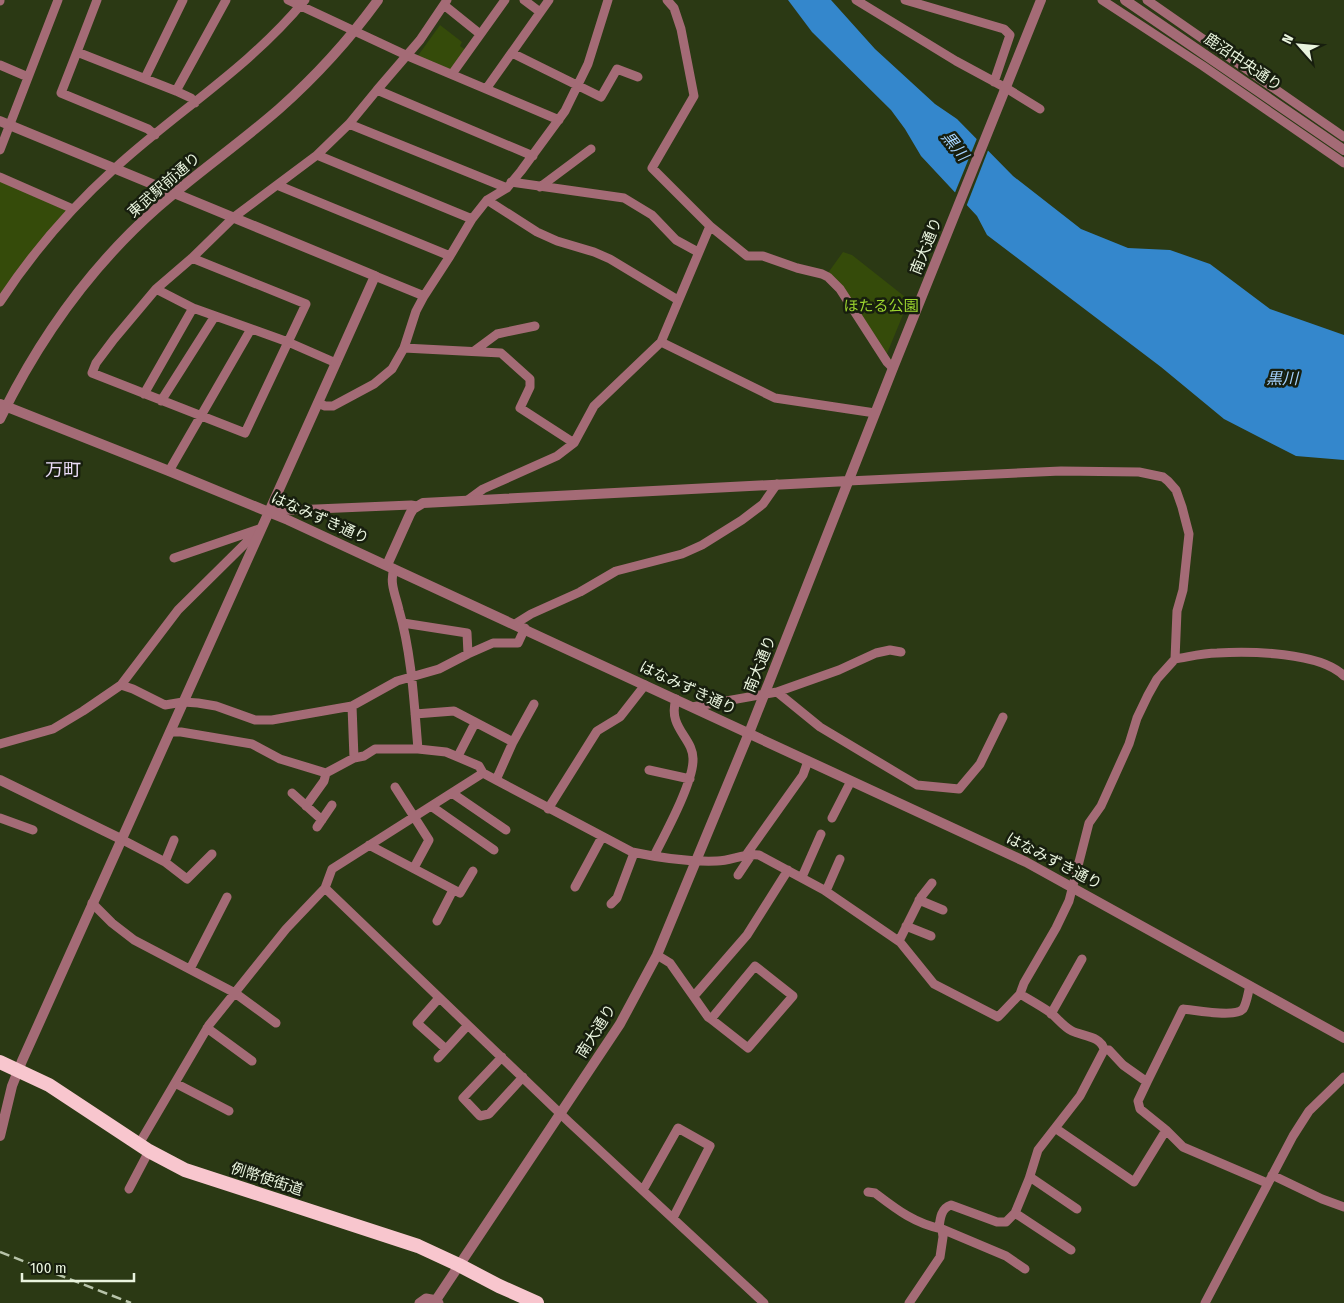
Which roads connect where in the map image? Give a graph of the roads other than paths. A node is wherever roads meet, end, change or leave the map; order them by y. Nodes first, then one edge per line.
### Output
1 (58, 0) edge
2 (97, 0) edge
3 (183, 0) edge
4 (226, 0) edge
5 (288, 0) edge
6 (378, 0) edge
7 (505, 0) edge
8 (524, 0) edge
9 (549, 0) edge
10 (608, 0) edge
11 (667, 0) edge
12 (856, 0) edge
13 (905, 0) edge
14 (1041, 0) edge
15 (1125, 0) edge
16 (1147, 0) edge
17 (1106, 1) edge
18 (303, 3) edge
19 (446, 3) edge
20 (1159, 3) edge
21 (540, 12) junction
22 (355, 30) junction
23 (480, 34) junction
24 (77, 52) junction
25 (512, 53) junction
26 (408, 56) junction
27 (1209, 57) junction
28 (0, 65) edge
29 (452, 74) junction
30 (28, 77) junction
31 (638, 77) dead end
32 (145, 78) junction
33 (994, 82) junction
34 (578, 84) junction
35 (486, 89) junction
36 (377, 90) junction
37 (176, 91) junction
38 (1005, 91) junction
39 (196, 103) junction
40 (1040, 109) dead end
41 (558, 120) junction
42 (5, 123) edge
43 (349, 124) junction
44 (155, 135) junction
45 (1344, 137) edge
46 (591, 149) dead end
47 (0, 150) edge
48 (1344, 150) edge
49 (317, 155) junction
50 (532, 156) junction
51 (1344, 163) edge
52 (114, 168) junction
53 (0, 177) edge
54 (277, 185) junction
55 (509, 185) junction
56 (540, 187) junction
57 (175, 193) junction
58 (487, 200) junction
59 (73, 209) junction
60 (234, 217) junction
61 (472, 219) junction
62 (710, 226) junction
63 (698, 252) junction
64 (450, 256) junction
65 (192, 258) junction
66 (375, 276) junction
67 (156, 289) junction
68 (424, 296) junction
69 (678, 300) junction
70 (0, 302) edge
71 (193, 308) junction
72 (215, 316) junction
73 (535, 326) dead end
74 (251, 329) junction
75 (288, 342) junction
76 (660, 342) junction
77 (404, 348) junction
78 (474, 351) junction
79 (336, 363) junction
80 (892, 368) junction
81 (144, 394) junction
82 (161, 401) junction
83 (318, 403) junction
84 (3, 406) edge
85 (875, 413) junction
86 (199, 416) junction
87 (0, 419) edge
88 (574, 443) junction
89 (169, 470) junction
90 (848, 481) junction
91 (777, 484) junction
92 (468, 500) junction
93 (417, 506) junction
94 (269, 511) junction
95 (262, 528) junction
96 (174, 558) dead end
97 (391, 567) junction
98 (403, 623) junction
99 (515, 624) junction
100 (525, 628) junction
101 (901, 652) dead end
102 (468, 654) junction
103 (1174, 659) junction
104 (1344, 676) edge
105 (411, 677) junction
106 (121, 684) junction
107 (646, 685) junction
108 (776, 692) junction
109 (764, 696) junction
110 (676, 700) junction
111 (183, 702) junction
112 (534, 704) dead end
113 (352, 706) junction
114 (692, 707) junction
115 (415, 714) junction
116 (1003, 717) dead end
117 (475, 723) junction
118 (170, 732) junction
119 (749, 733) junction
120 (2, 741) edge
121 (513, 742) junction
122 (418, 749) junction
123 (458, 756) junction
124 (354, 758) junction
125 (808, 761) junction
126 (650, 770) dead end
127 (326, 773) junction
128 (483, 773) junction
129 (690, 779) junction
130 (0, 780) edge
131 (496, 780) junction
132 (851, 780) junction
133 (395, 787) dead end
134 (292, 793) dead end
135 (452, 793) junction
136 (332, 805) dead end
137 (306, 806) junction
138 (431, 806) junction
139 (548, 808) junction
140 (414, 817) junction
141 (0, 818) edge
142 (832, 818) dead end
143 (33, 830) dead end
144 (506, 830) dead end
145 (821, 834) dead end
146 (602, 837) junction
147 (122, 839) junction
148 (174, 840) dead end
149 (369, 845) junction
150 (494, 850) dead end
151 (634, 853) junction
152 (212, 854) dead end
153 (749, 855) junction
154 (654, 856) junction
155 (840, 859) dead end
156 (697, 861) junction
157 (165, 862) junction
158 (416, 864) dead end
159 (788, 870) junction
160 (473, 871) dead end
161 (738, 875) dead end
162 (802, 877) junction
163 (932, 883) dead end
164 (575, 887) dead end
165 (1073, 887) junction
166 (325, 888) junction
167 (453, 890) junction
168 (826, 891) junction
169 (227, 897) dead end
170 (919, 900) junction
171 (92, 903) junction
172 (611, 904) dead end
173 (943, 910) dead end
174 (437, 921) dead end
175 (906, 926) junction
176 (931, 936) dead end
177 (899, 941) junction
178 (657, 954) junction
179 (1082, 959) dead end
180 (190, 969) junction
181 (1250, 986) junction
182 (235, 993) junction
183 (1020, 994) junction
184 (694, 996) junction
185 (439, 998) junction
186 (1051, 1014) junction
187 (711, 1019) junction
188 (276, 1023) dead end
189 (468, 1025) junction
190 (207, 1028) junction
191 (1344, 1038) edge
192 (446, 1050) junction
193 (1104, 1050) junction
194 (502, 1057) junction
195 (438, 1058) dead end
196 (252, 1060) dead end
197 (0, 1062) edge
198 (18, 1070) junction
199 (523, 1077) junction
200 (1344, 1077) edge
201 (1147, 1082) junction
202 (175, 1084) junction
203 (229, 1111) dead end
204 (561, 1114) junction
205 (1055, 1128) junction
206 (1166, 1130) junction
207 (0, 1136) edge
208 (144, 1147) junction
209 (1030, 1177) junction
210 (1270, 1179) junction
211 (129, 1189) dead end
212 (642, 1190) junction
213 (868, 1192) dead end
214 (1344, 1207) edge
215 (1077, 1209) dead end
216 (1015, 1213) junction
217 (673, 1218) junction
218 (940, 1228) junction
219 (1071, 1250) dead end
220 (459, 1265) junction
221 (1025, 1269) dead end
222 (437, 1302) edge
223 (419, 1303) edge
224 (537, 1303) edge
225 (764, 1303) edge
226 (909, 1303) edge
227 (1205, 1303) edge

1 - 30 street
2 - 24 street
3 - 32 street
4 - 37 street
5 - 18 street
6 - 22 street, 東武駅前通り
7 - 23 street
8 - 21 street
9 - 21 street
10 - 34 street
11 - 62 street
12 - 33 street
13 - 33 street
14 - 38 street, 南大通り
15 - 27 street, 鹿沼中央通り
16 - 20 street
17 - 27 street
18 - 22 street
18 - 39 street
19 - 23 street
19 - 26 street
20 - 27 street
21 - 25 street
22 - 26 street
22 - 57 street, 東武駅前通り
23 - 29 street
24 - 32 street
24 - 44 street
25 - 34 street
25 - 35 street
26 - 29 street
26 - 36 street
27 - 45 street
27 - 48 street, 鹿沼中央通り
27 - 51 street
28 - 30 street
29 - 35 street
30 - 42 street
31 - 34 street
32 - 37 street
33 - 38 street
34 - 41 street
35 - 41 street
36 - 43 street
36 - 50 street
37 - 39 street
38 - 40 street
38 - 80 street, 南大通り
39 - 44 street
41 - 50 street
42 - 47 street
42 - 52 street
43 - 49 street
43 - 55 street
44 - 52 street
46 - 56 street
49 - 54 street
49 - 61 street
50 - 55 street
52 - 57 street
52 - 59 street
53 - 59 street
54 - 60 street
54 - 64 street
55 - 56 street
55 - 58 street
56 - 63 street
57 - 60 street
57 - 84 street, 東武駅前通り
58 - 61 street
58 - 69 street
59 - 70 street
60 - 65 street
60 - 66 street
61 - 64 street
62 - 63 street
62 - 80 street
63 - 69 street
64 - 68 street
65 - 67 street
65 - 75 street
66 - 68 street
66 - 79 street
67 - 71 street
67 - 81 street
68 - 77 street
69 - 76 street
71 - 72 street
71 - 81 street
72 - 74 street
72 - 82 street
73 - 78 street
74 - 75 street
74 - 86 street
75 - 79 street
75 - 86 street
76 - 85 street
76 - 88 street
77 - 78 street
77 - 83 street
78 - 88 street
79 - 83 street
80 - 85 street, 南大通り
81 - 82 street
82 - 86 street
83 - 94 street
84 - 87 street, 東武駅前通り
84 - 89 street, はなみずき通り
85 - 90 street, 南大通り
86 - 89 street
88 - 92 street
89 - 94 street, はなみずき通り
90 - 91 street
90 - 103 street
90 - 109 street, 南大通り
91 - 92 street
91 - 99 street
92 - 93 street
93 - 94 street
93 - 97 street
94 - 95 street
94 - 97 street, はなみずき通り
95 - 96 street
95 - 106 street
95 - 111 street
97 - 98 street
97 - 99 street, はなみずき通り
98 - 102 street
98 - 105 street
99 - 100 street, はなみずき通り
100 - 102 street
100 - 107 street, はなみずき通り
101 - 108 street
102 - 105 street
103 - 104 street
103 - 165 street
105 - 113 street
105 - 115 street
106 - 111 street
106 - 120 street
107 - 110 street, はなみずき通り
107 - 139 street
108 - 109 street
108 - 116 street
109 - 114 street
109 - 119 street, 南大通り
110 - 114 street, はなみずき通り
110 - 129 street
111 - 113 street
111 - 118 street
112 - 121 street
113 - 124 street
114 - 119 street, はなみずき通り
115 - 117 street
115 - 122 street
117 - 121 street
117 - 123 street
118 - 127 street
118 - 147 street
119 - 125 street, はなみずき通り
119 - 156 street, 南大通り
121 - 131 street
122 - 123 street
122 - 124 street
123 - 128 street
124 - 127 street
125 - 132 street, はなみずき通り
125 - 153 street
126 - 129 street
127 - 137 street
128 - 131 street
128 - 135 street
129 - 154 street
130 - 147 street
131 - 139 street
132 - 142 street
132 - 165 street, はなみずき通り
133 - 140 street
134 - 137 street
135 - 138 street
135 - 144 street
136 - 137 street
138 - 140 street
138 - 150 street
139 - 146 street
140 - 149 street
140 - 158 street
141 - 143 street
145 - 162 street
146 - 151 street
146 - 164 street
147 - 157 street
147 - 171 street
148 - 157 street
149 - 166 street
149 - 167 street
151 - 154 street
151 - 172 street
152 - 157 street
153 - 156 street
153 - 159 street
153 - 161 street
154 - 156 street
155 - 168 street
156 - 178 street, 南大通り
159 - 162 street
159 - 184 street
160 - 167 street
162 - 168 street
163 - 170 street
165 - 181 street, はなみずき通り
165 - 183 street
166 - 182 street
166 - 185 street
167 - 174 street
168 - 177 street
169 - 180 street
170 - 173 street
170 - 175 street
171 - 180 street
171 - 198 street
175 - 176 street
175 - 177 street
177 - 183 street
178 - 184 street
178 - 204 street, 南大通り
179 - 186 street
180 - 182 street
181 - 191 street, はなみずき通り
181 - 201 street
182 - 188 street
182 - 190 street
183 - 186 street
184 - 187 street
185 - 189 street
185 - 192 street
186 - 193 street
187 - 187 street
189 - 192 street
189 - 194 street
190 - 196 street
190 - 202 street
192 - 195 street
193 - 201 street
193 - 205 street
194 - 199 street
194 - 199 street
197 - 198 highway, 例幣使街道
198 - 207 street
198 - 208 highway, 例幣使街道
199 - 204 street
200 - 210 street
201 - 206 street
202 - 203 street
202 - 208 street
204 - 212 street
204 - 220 street, 南大通り
205 - 206 street
205 - 209 street
206 - 210 street
208 - 211 street
208 - 220 highway, 例幣使街道
209 - 215 street
209 - 216 street
210 - 214 street
210 - 227 street
212 - 217 street
212 - 217 street
213 - 218 street
216 - 218 street
216 - 219 street
217 - 225 street
218 - 221 street
218 - 226 street
220 - 222 street, 南大通り
220 - 224 highway, 例幣使街道
222 - 223 street

